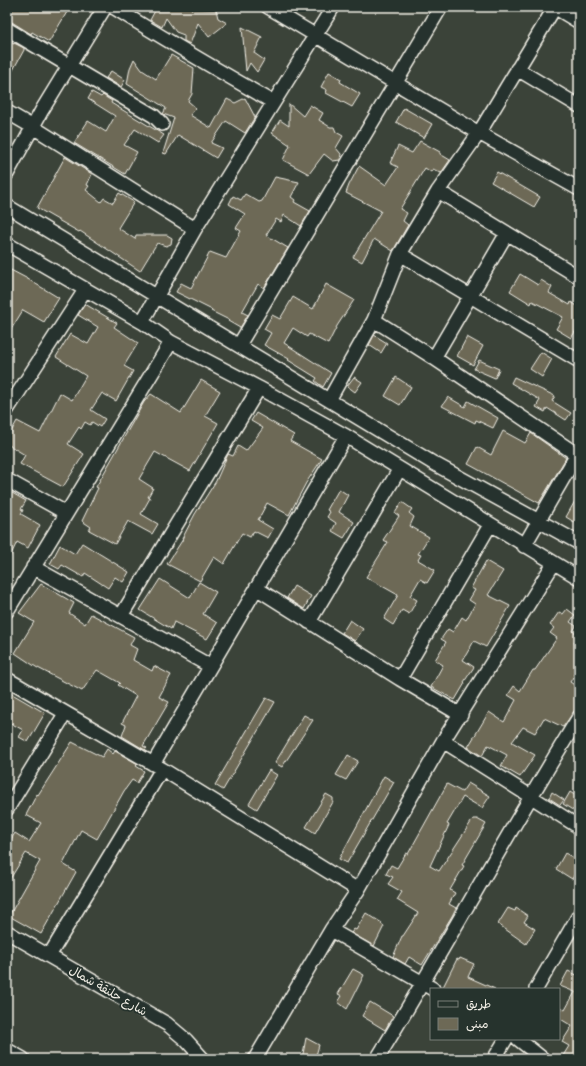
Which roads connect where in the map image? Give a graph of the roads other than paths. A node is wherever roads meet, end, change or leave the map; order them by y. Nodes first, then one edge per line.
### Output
1 (105, 7) edge
2 (113, 7) edge
3 (268, 7) edge
4 (333, 7) edge
5 (441, 7) edge
6 (554, 7) edge
7 (579, 22) edge
8 (7, 29) edge
9 (316, 36) junction
10 (71, 66) junction
11 (517, 69) junction
12 (395, 83) junction
13 (273, 102) junction
14 (578, 103) edge
15 (7, 112) edge
16 (162, 124) dead end
17 (33, 127) junction
18 (479, 133) junction
19 (7, 174) edge
20 (579, 189) edge
21 (438, 191) junction
22 (7, 206) edge
23 (195, 229) junction
24 (507, 233) junction
25 (7, 244) edge
26 (400, 254) junction
27 (579, 277) edge
28 (85, 290) junction
29 (156, 296) junction
30 (470, 296) junction
31 (374, 320) junction
32 (142, 322) junction
33 (171, 342) junction
34 (239, 345) junction
35 (434, 358) junction
36 (579, 361) edge
37 (259, 388) junction
38 (329, 400) junction
39 (7, 410) edge
40 (346, 436) junction
41 (578, 454) edge
42 (399, 470) junction
43 (7, 480) edge
44 (66, 513) junction
45 (539, 520) junction
46 (490, 525) junction
47 (579, 543) edge
48 (524, 546) junction
49 (554, 563) junction
50 (33, 567) junction
51 (579, 578) edge
52 (256, 588) junction
53 (7, 610) edge
54 (121, 616) junction
55 (309, 622) junction
56 (210, 666) junction
57 (7, 679) edge
58 (400, 679) junction
59 (65, 714) junction
60 (461, 715) junction
61 (579, 717) edge
62 (443, 741) junction
63 (158, 767) junction
64 (530, 796) junction
65 (7, 810) edge
66 (579, 827) edge
67 (358, 890) junction
68 (579, 915) edge
69 (331, 930) junction
70 (7, 932) edge
71 (49, 956) junction
72 (428, 986) edge
73 (537, 988) edge
74 (505, 1040) edge
75 (519, 1040) edge
76 (7, 1050) edge
77 (23, 1059) edge
78 (203, 1059) edge
79 (255, 1059) edge
80 (377, 1059) edge
81 (494, 1059) edge
82 (543, 1059) edge

1 - 10 street
2 - 13 street
3 - 9 street
4 - 9 street
5 - 12 street
6 - 7 street
6 - 11 street
8 - 10 street
9 - 12 street
9 - 13 street
10 - 16 street
10 - 17 street
11 - 14 street
11 - 18 street
12 - 18 street
12 - 34 street
13 - 23 street
15 - 17 street
17 - 19 street
17 - 23 street
18 - 20 street
18 - 21 street
21 - 24 street
21 - 26 street
22 - 29 street
23 - 29 street
24 - 27 street
24 - 30 street
25 - 28 street
26 - 30 street
26 - 31 street
28 - 32 street
28 - 39 street
29 - 32 street
29 - 34 street
30 - 35 street
30 - 36 street
31 - 35 street
31 - 38 street
32 - 33 street
33 - 37 street
33 - 44 street
34 - 38 street
35 - 41 street
37 - 40 street
37 - 54 street
38 - 45 street
40 - 42 street
40 - 52 street
41 - 45 street
42 - 46 street
42 - 55 street
43 - 44 street
44 - 50 street
45 - 47 street
45 - 48 street
46 - 48 street
46 - 58 street
48 - 49 street
49 - 51 street
49 - 60 street
50 - 53 street
50 - 54 street
52 - 55 street
52 - 56 street
54 - 56 street
55 - 58 street
56 - 63 street
57 - 59 street
58 - 60 street
59 - 63 street
59 - 65 street
60 - 62 street
61 - 64 street
62 - 64 street
62 - 67 street
63 - 67 street
63 - 71 street
64 - 66 street
64 - 72 street
67 - 69 street
68 - 73 street
69 - 72 street
69 - 79 street
70 - 71 street, شارع حلنقة شمال
71 - 78 street, شارع حلنقة شمال
72 - 80 street
74 - 81 street
75 - 82 street
76 - 77 street

